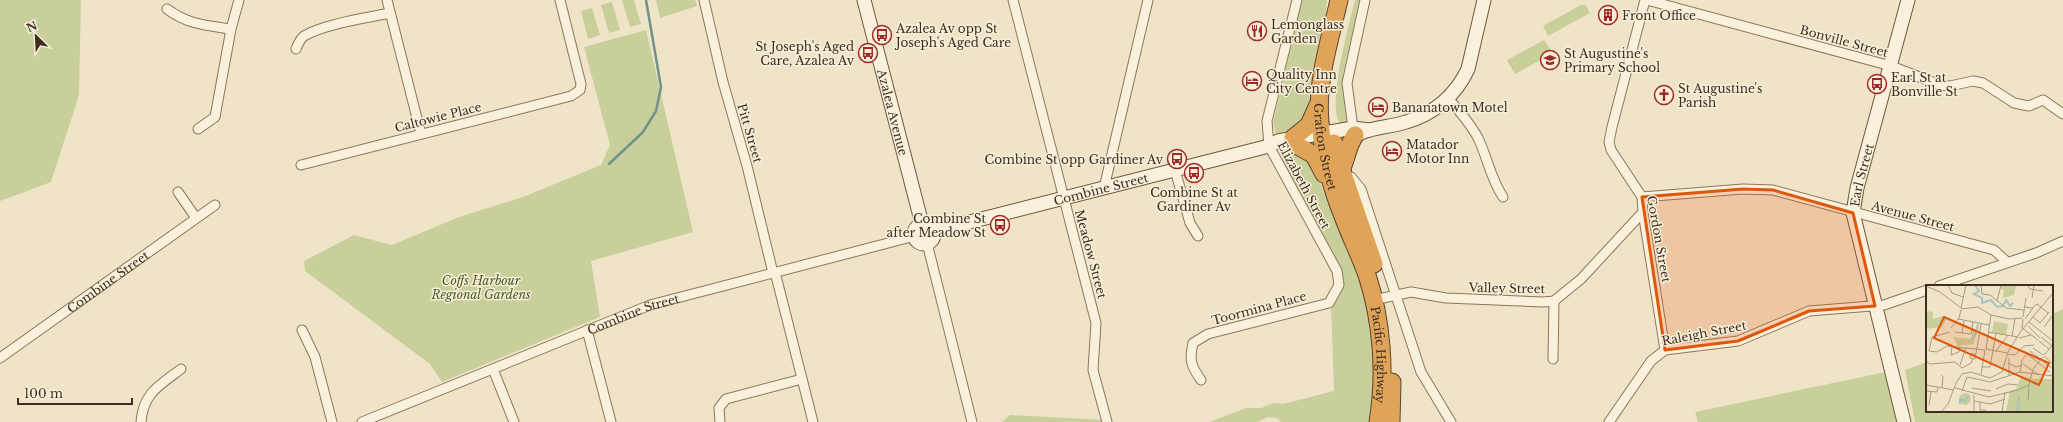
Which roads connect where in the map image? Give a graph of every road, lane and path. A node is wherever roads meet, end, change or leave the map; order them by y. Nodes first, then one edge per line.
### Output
1 (239, 0) edge
2 (387, 0) edge
3 (560, 0) edge
4 (704, 0) edge
5 (864, 0) edge
6 (1013, 0) edge
7 (1148, 0) edge
8 (1297, 0) edge
9 (1339, 0) edge
10 (1350, 0) edge
11 (1365, 0) edge
12 (1484, 0) edge
13 (1646, 0) edge
14 (1908, 0) edge
15 (167, 9) dead end
16 (390, 13) junction
17 (231, 29) junction
18 (296, 49) dead end
19 (1891, 66) junction
20 (1448, 98) junction
21 (1319, 101) junction
22 (2063, 114) edge
23 (198, 129) dead end
24 (1359, 131) junction
25 (421, 134) junction
26 (1327, 136) junction
27 (1294, 142) junction
28 (1269, 146) junction
29 (301, 165) dead end
30 (1175, 170) junction
31 (1345, 171) junction
32 (1104, 188) junction
33 (178, 192) dead end
34 (1503, 197) dead end
35 (1642, 197) junction
36 (1064, 198) junction
37 (215, 205) dead end
38 (1643, 212) junction
39 (1853, 213) junction
40 (1342, 215) junction
41 (196, 218) junction
42 (922, 224) junction
43 (934, 231) junction
44 (915, 236) junction
45 (1198, 236) dead end
46 (2063, 241) edge
47 (927, 243) junction
48 (2007, 262) junction
49 (774, 272) junction
50 (1339, 285) joint
51 (1942, 285) edge
52 (1926, 290) edge
53 (1383, 293) junction
54 (1554, 300) junction
55 (1875, 306) junction
56 (302, 330) dead end
57 (587, 330) junction
58 (1665, 350) junction
59 (0, 358) edge
60 (1553, 359) dead end
61 (493, 368) junction
62 (180, 369) dead end
63 (802, 379) junction
64 (1201, 380) dead end
65 (141, 422) edge
66 (332, 422) edge
67 (362, 422) edge
68 (514, 422) edge
69 (611, 422) edge
70 (720, 422) edge
71 (813, 422) edge
72 (972, 422) edge
73 (1107, 422) edge
74 (1378, 422) edge
75 (1391, 422) edge
76 (1451, 422) edge
77 (1609, 422) edge
78 (1904, 422) edge

1 - 17 street
2 - 16 street
3 - 25 street, Caltowie Place
4 - 49 street, Pitt Street
5 - 42 street, Azalea Avenue
6 - 36 street, Meadow Street
7 - 32 street
8 - 28 street, Elizabeth Street
9 - 21 highway, Grafton Street
10 - 26 highway, Grafton Street
11 - 24 street
12 - 20 street, Combine Street
13 - 19 street, Bonville Street
13 - 35 street, Gordon Street
14 - 19 street, Earl Street
15 - 17 street
16 - 18 street
16 - 25 street
17 - 23 street
19 - 22 street, Bonville Street
19 - 39 street, Earl Street
20 - 24 street, Combine Street
20 - 34 street
21 - 26 highway, Grafton Street
21 - 27 highway
24 - 26 street, Combine Street
24 - 31 highway
25 - 29 street, Caltowie Place
26 - 27 street, Combine Street
26 - 31 highway, Grafton Street
26 - 40 highway, Grafton Street
27 - 28 street, Combine Street
27 - 40 highway
28 - 30 street, Combine Street
28 - 50 street, Elizabeth Street
30 - 32 street, Combine Street
30 - 45 street
31 - 53 highway, Grafton Street
32 - 36 street, Combine Street
33 - 41 street
35 - 38 street, Gordon Street
35 - 39 street, Avenue Street
36 - 43 street, Combine Street
36 - 73 street, Meadow Street
37 - 41 street, Combine Street
38 - 54 street, Valley Street
38 - 58 street, Gordon Street
39 - 48 street, Avenue Street
39 - 55 street, Earl Street
40 - 53 highway, Grafton Street
41 - 59 street, Combine Street
42 - 43 street
42 - 44 street
43 - 47 street
44 - 47 street
44 - 49 street, Combine Street
46 - 48 street
47 - 72 street
48 - 51 street
49 - 57 street, Combine Street
49 - 63 street, Pitt Street
50 - 64 street, Toormina Place
52 - 55 street, Raleigh Street
53 - 54 street, Valley Street
53 - 74 highway, Pacific Highway
53 - 75 highway, Pacific Highway
53 - 76 street
54 - 60 street
55 - 58 street, Raleigh Street
55 - 78 street, Earl Street
56 - 66 street
57 - 61 street, Combine Street
57 - 69 street
58 - 77 street, Raleigh Street
61 - 67 street, Combine Street
61 - 68 street
62 - 65 street
63 - 70 street
63 - 71 street, Pitt Street

